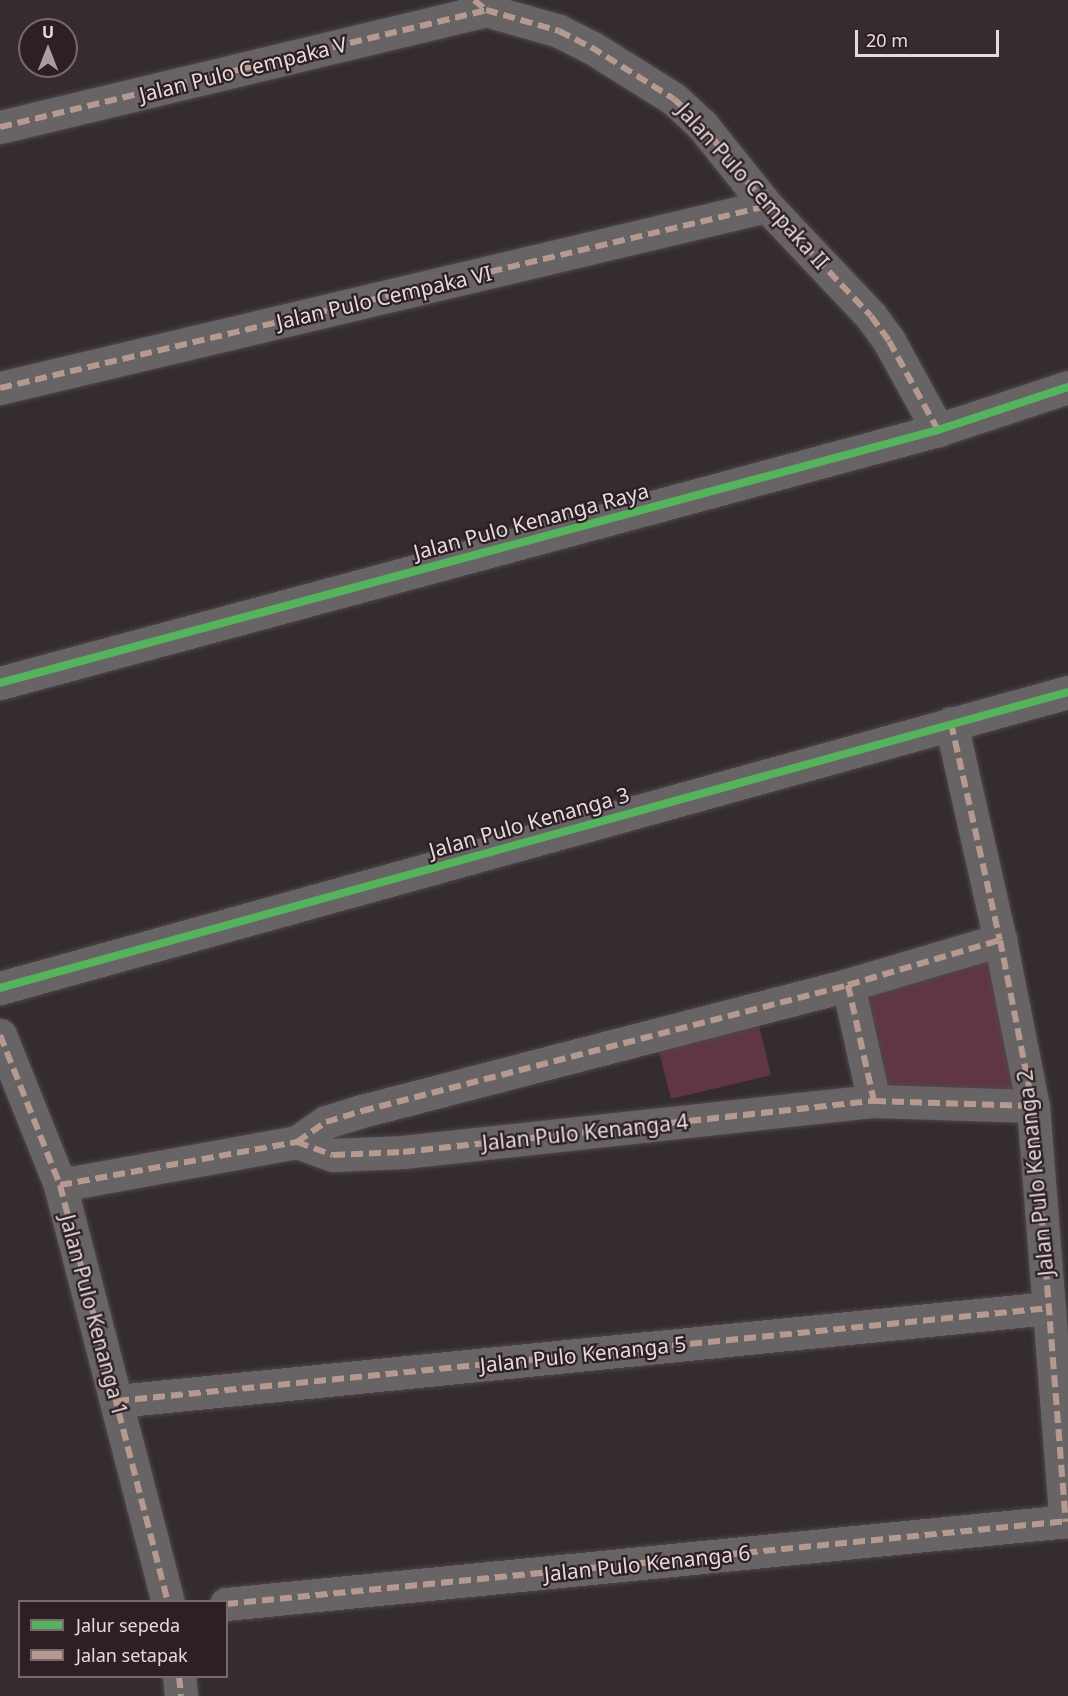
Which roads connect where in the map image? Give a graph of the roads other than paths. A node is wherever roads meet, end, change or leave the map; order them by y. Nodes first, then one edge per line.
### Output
1 (480, 5) edge
2 (0, 127) edge
3 (767, 206) junction
4 (1068, 387) edge
5 (0, 388) edge
6 (938, 430) junction
7 (0, 683) edge
8 (1068, 692) edge
9 (951, 723) junction
10 (1000, 940) junction
11 (848, 985) junction
12 (0, 988) edge
13 (0, 1035) edge
14 (874, 1101) junction
15 (1033, 1106) junction
16 (297, 1142) junction
17 (60, 1185) junction
18 (1049, 1308) junction
19 (117, 1401) junction
20 (1067, 1522) edge
21 (167, 1600) edge
22 (228, 1604) edge
23 (179, 1678) edge
24 (181, 1696) edge

1 - 2 street, Jalan Pulo Cempaka V
1 - 3 street, Jalan Pulo Cempaka II
3 - 5 street, Jalan Pulo Cempaka VI
3 - 6 street, Jalan Pulo Cempaka II
4 - 6 street, Jalan Pulo Kenanga Raya
6 - 7 street, Jalan Pulo Kenanga Raya
8 - 9 street, Jalan Pulo Kenanga 3
9 - 10 street, Jalan Pulo Kenanga 2
9 - 12 street, Jalan Pulo Kenanga 3
10 - 11 street
10 - 15 street, Jalan Pulo Kenanga 2
11 - 14 street
11 - 16 street
13 - 17 street, Jalan Pulo Kenanga 1
14 - 15 street, Jalan Pulo Kenanga 4
14 - 16 street, Jalan Pulo Kenanga 4
15 - 18 street, Jalan Pulo Kenanga 2
16 - 17 street
17 - 19 street, Jalan Pulo Kenanga 1
18 - 19 street, Jalan Pulo Kenanga 5
18 - 20 street, Jalan Pulo Kenanga 2
19 - 21 street, Jalan Pulo Kenanga 1
20 - 22 street, Jalan Pulo Kenanga 6
23 - 24 street

